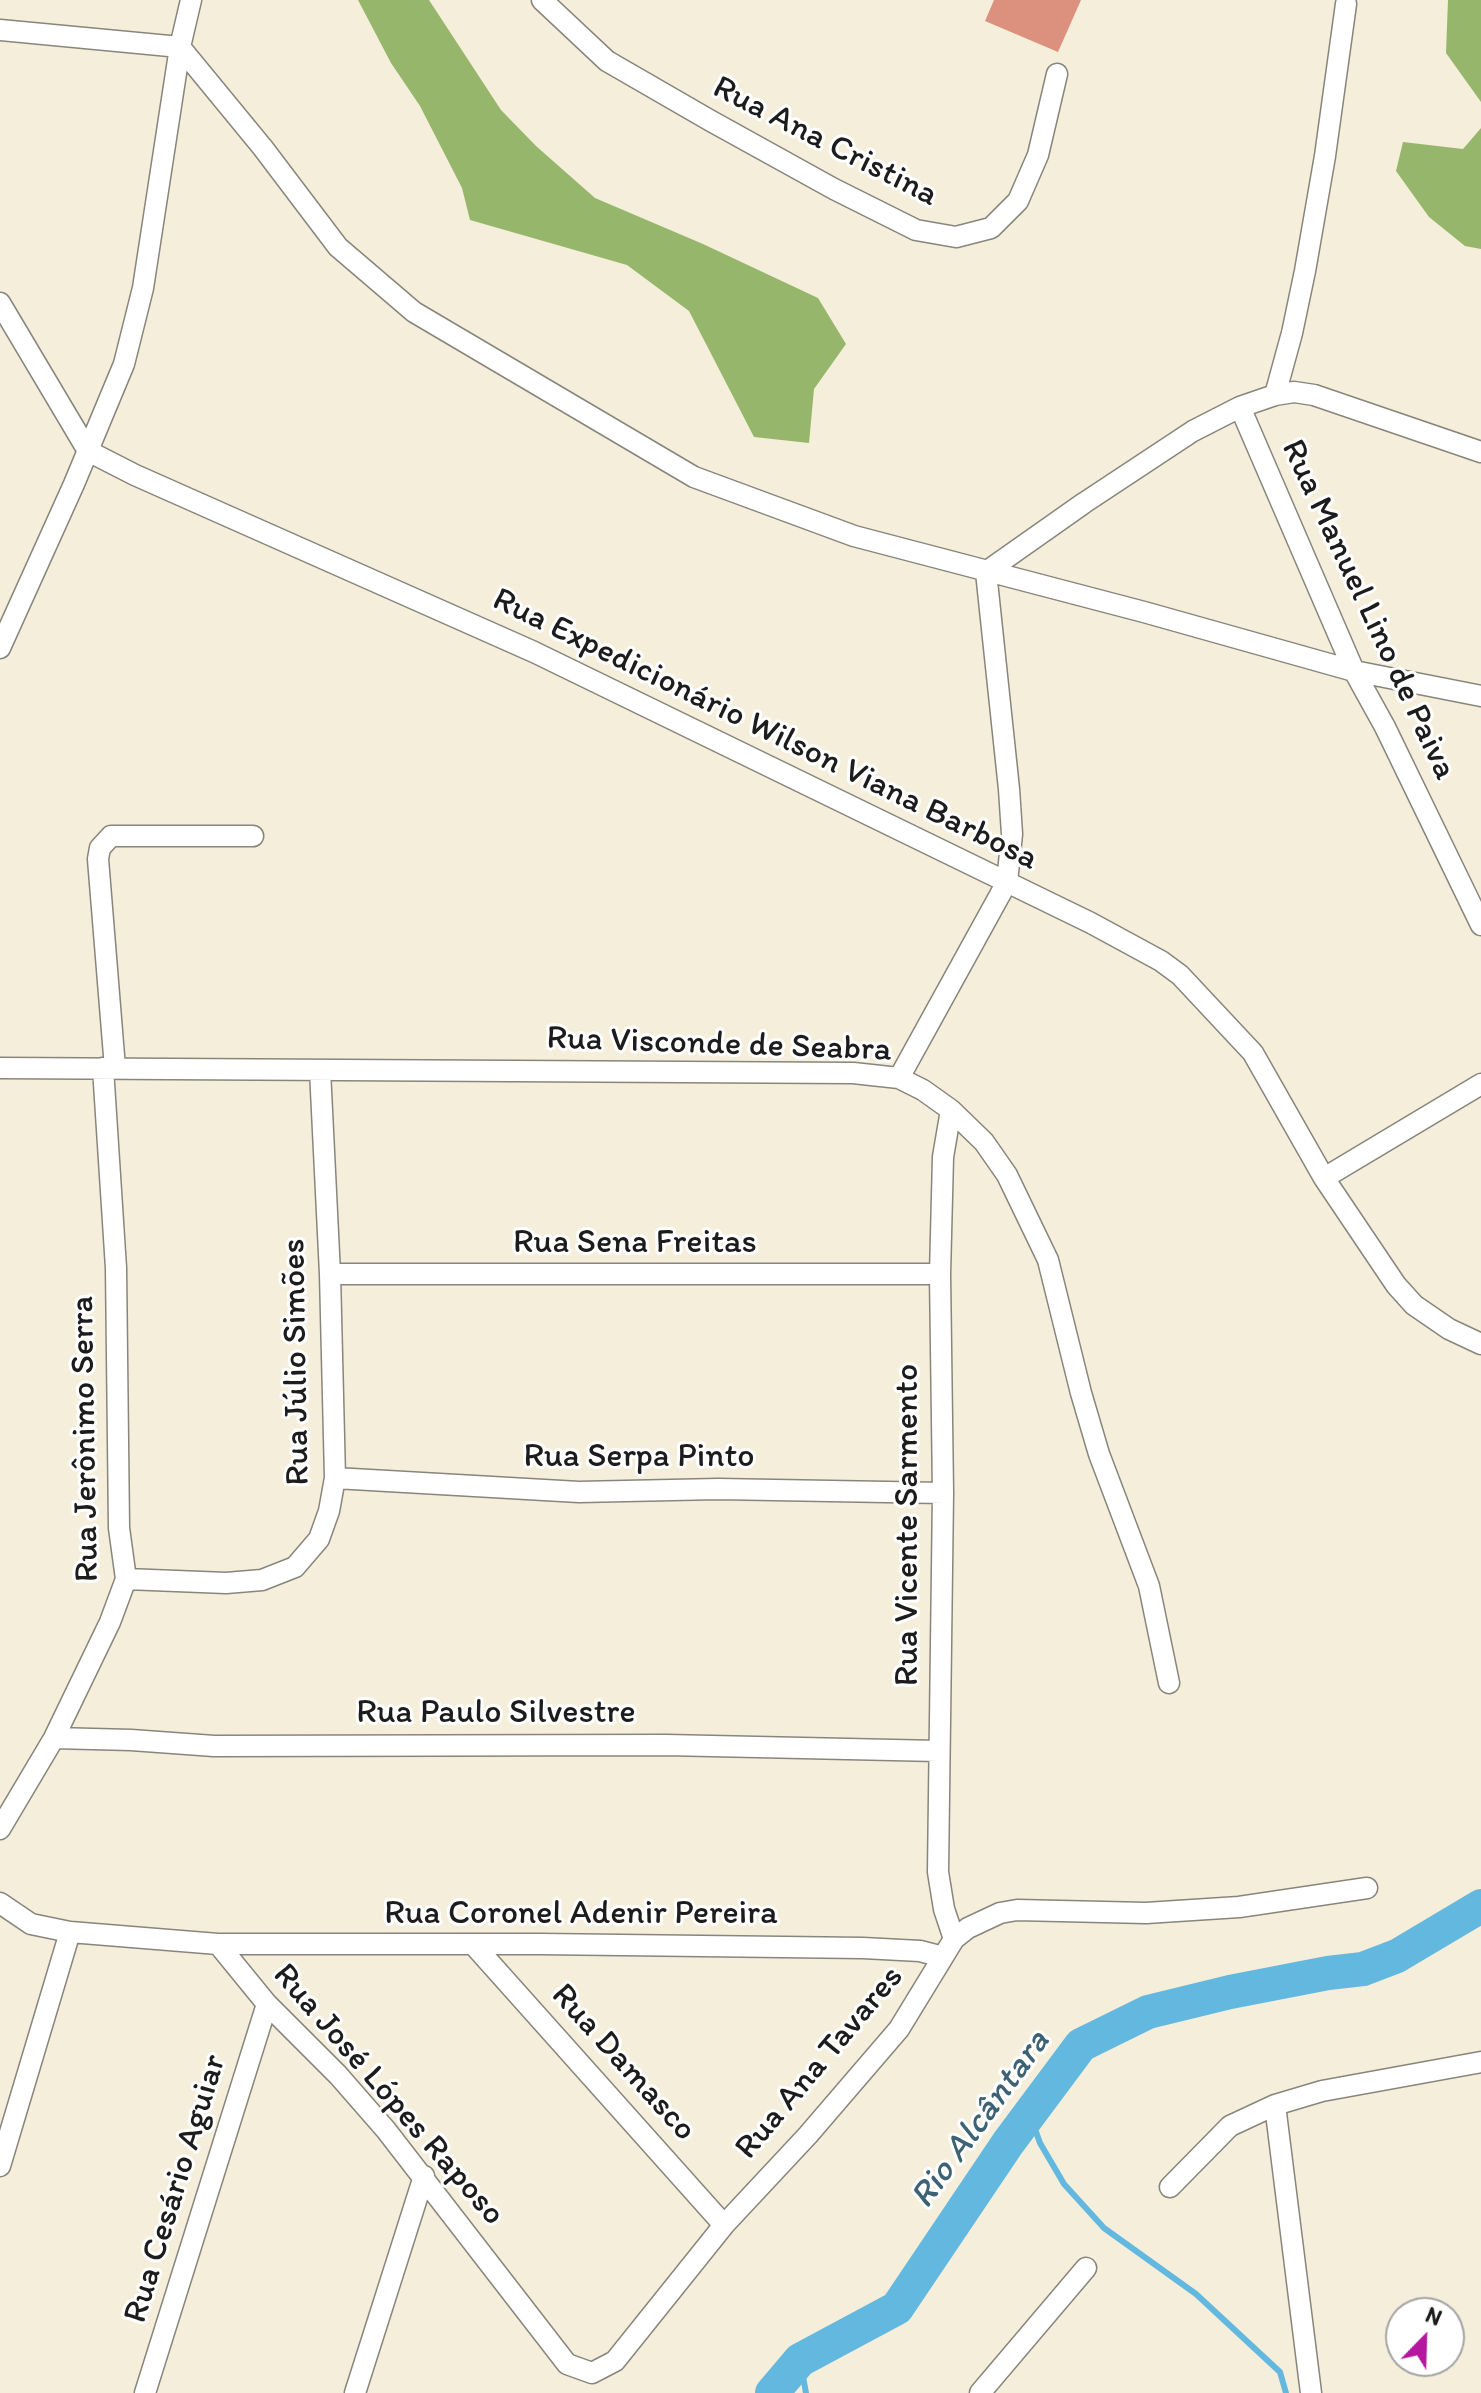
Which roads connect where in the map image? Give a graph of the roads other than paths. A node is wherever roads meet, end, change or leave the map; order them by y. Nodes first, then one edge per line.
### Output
1 (191, 0) edge
2 (568, 0) edge
3 (545, 4) edge
4 (1346, 4) dead end
5 (0, 30) edge
6 (180, 47) junction
7 (1057, 74) dead end
8 (0, 303) edge
9 (1275, 395) junction
10 (1240, 407) junction
11 (88, 451) junction
12 (1481, 452) edge
13 (986, 572) junction
14 (0, 648) edge
15 (1354, 671) junction
16 (1481, 696) edge
17 (253, 836) dead end
18 (1007, 882) junction
19 (1481, 925) edge
20 (0, 1068) edge
21 (109, 1068) junction
22 (320, 1070) junction
23 (899, 1078) junction
24 (1481, 1084) edge
25 (951, 1110) junction
26 (1324, 1178) junction
27 (330, 1274) junction
28 (940, 1274) junction
29 (1481, 1344) edge
30 (335, 1478) junction
31 (943, 1493) junction
32 (126, 1579) junction
33 (1169, 1683) dead end
34 (54, 1738) junction
35 (938, 1751) junction
36 (0, 1829) edge
37 (1367, 1888) dead end
38 (0, 1903) edge
39 (70, 1932) junction
40 (218, 1944) junction
41 (473, 1944) junction
42 (949, 1948) junction
43 (267, 2004) junction
44 (1481, 2062) edge
45 (1275, 2105) junction
46 (0, 2166) edge
47 (424, 2176) junction
48 (1170, 2187) dead end
49 (724, 2225) junction
50 (1086, 2268) dead end
51 (567, 2364) joint
52 (145, 2393) edge
53 (355, 2393) edge
54 (980, 2393) edge
55 (1311, 2393) edge

1 - 6 street
2 - 3 street
3 - 7 street, Rua Ana Cristina
4 - 9 street
5 - 6 street
6 - 11 street
6 - 13 street
8 - 11 street
9 - 10 street
9 - 12 street
10 - 13 street
10 - 15 street, Rua Manuel Lino de Paiva
11 - 14 street
11 - 18 street, Rua Expedicionário Wilson Viana Barbosa
13 - 15 street
13 - 18 street
15 - 16 street
15 - 19 street, Rua Manuel Lino de Paiva
17 - 21 street, Rua Jerônimo Serra
18 - 23 street
18 - 26 street, Rua Expedicionário Wilson Viana Barbosa
20 - 21 street, Rua Visconde de Seabra
21 - 22 street, Rua Visconde de Seabra
21 - 32 street, Rua Jerônimo Serra
22 - 23 street, Rua Visconde de Seabra
22 - 27 street, Rua Júlio Simões
23 - 25 street, Rua Visconde de Seabra
24 - 26 street
25 - 28 street, Rua Vicente Sarmento
25 - 33 street, Rua Visconde de Seabra
26 - 29 street, Rua Expedicionário Wilson Viana Barbosa
27 - 28 street, Rua Sena Freitas
27 - 30 street, Rua Júlio Simões
28 - 31 street, Rua Vicente Sarmento
30 - 31 street, Rua Serpa Pinto
30 - 32 street, Rua Júlio Simões
31 - 35 street, Rua Vicente Sarmento
32 - 34 street, Rua Jerônimo Serra
34 - 35 street, Rua Paulo Silvestre
34 - 36 street, Rua Jerônimo Serra
35 - 42 street, Rua Vicente Sarmento
37 - 42 street, Rua Ana Tavares
38 - 39 street, Rua Coronel Adenir Pereira
39 - 40 street, Rua Coronel Adenir Pereira
39 - 46 street
40 - 41 street, Rua Coronel Adenir Pereira
40 - 43 street, Rua José Lópes Raposo
41 - 42 street, Rua Coronel Adenir Pereira
41 - 49 street, Rua Damasco
42 - 49 street, Rua Ana Tavares
43 - 47 street, Rua José Lópes Raposo
43 - 52 street, Rua Cesário Aguiar
44 - 45 street
45 - 48 street
45 - 55 street
47 - 51 street, Rua José Lópes Raposo
47 - 53 street
49 - 51 street, Rua Ana Tavares
50 - 54 street

